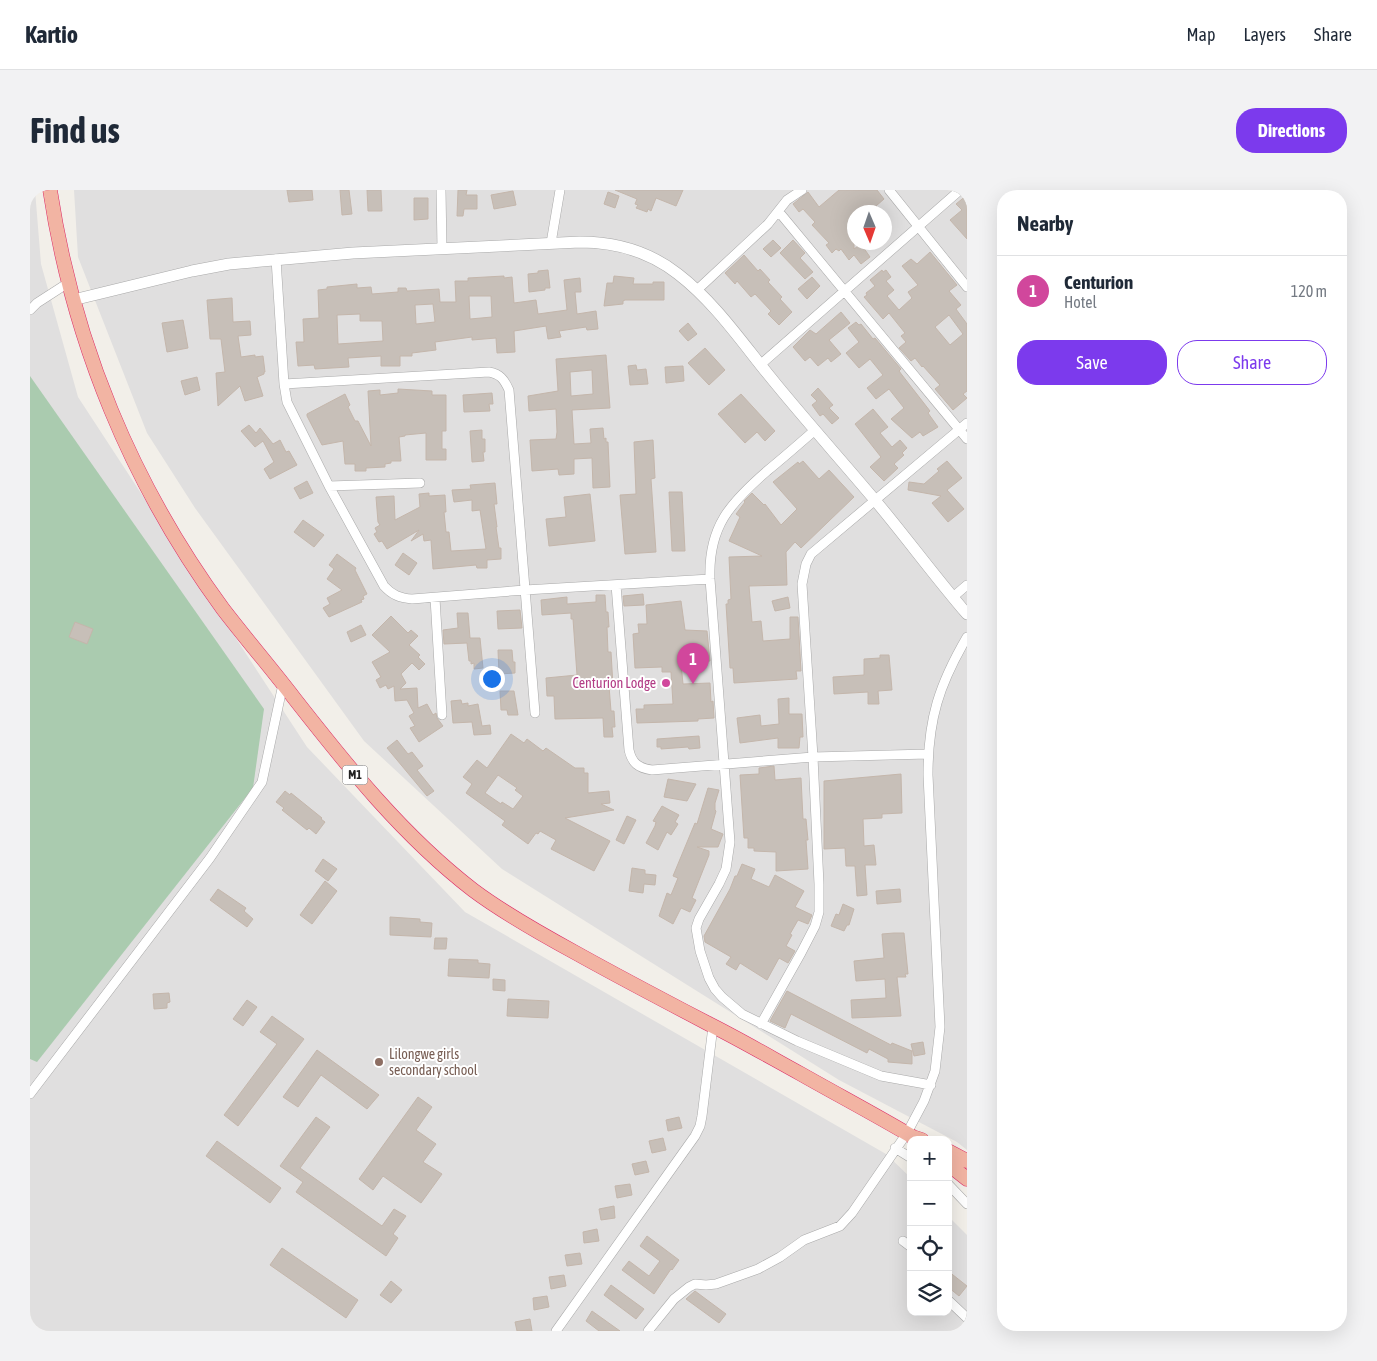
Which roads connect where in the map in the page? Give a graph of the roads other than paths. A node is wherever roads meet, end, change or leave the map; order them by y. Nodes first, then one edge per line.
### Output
1 (50, 190) edge
2 (441, 190) edge
3 (560, 190) edge
4 (802, 190) edge
5 (889, 190) edge
6 (960, 190) edge
7 (778, 212) junction
8 (917, 226) junction
9 (551, 243) junction
10 (442, 249) junction
11 (276, 259) junction
12 (68, 283) junction
13 (967, 287) edge
14 (697, 290) junction
15 (845, 291) junction
16 (73, 300) junction
17 (30, 310) edge
18 (760, 365) junction
19 (284, 384) junction
20 (967, 423) edge
21 (815, 430) junction
22 (959, 430) junction
23 (967, 439) edge
24 (420, 483) dead end
25 (329, 486) junction
26 (875, 500) junction
27 (710, 579) junction
28 (616, 585) junction
29 (967, 585) edge
30 (524, 590) junction
31 (435, 598) junction
32 (953, 598) junction
33 (967, 614) edge
34 (967, 636) edge
35 (283, 684) junction
36 (535, 713) dead end
37 (442, 715) dead end
38 (928, 754) junction
39 (813, 757) junction
40 (724, 764) junction
41 (761, 1024) junction
42 (713, 1026) junction
43 (30, 1076) edge
44 (40, 1080) junction
45 (931, 1085) junction
46 (30, 1094) edge
47 (912, 1136) edge
48 (914, 1136) edge
49 (907, 1141) edge
50 (895, 1148) junction
51 (952, 1153) edge
52 (907, 1156) edge
53 (967, 1161) edge
54 (952, 1167) edge
55 (967, 1179) edge
56 (952, 1188) edge
57 (967, 1204) edge
58 (903, 1241) dead end
59 (907, 1244) edge
60 (952, 1304) edge
61 (967, 1318) edge
62 (556, 1331) edge
63 (648, 1331) edge

1 - 12 highway, M1
2 - 10 street
3 - 9 street
4 - 7 street
5 - 8 street
6 - 8 street
7 - 14 street
7 - 15 street
8 - 13 street
8 - 15 street
9 - 10 street
9 - 14 street
10 - 11 street
11 - 16 street
11 - 19 street
12 - 16 highway, M1
12 - 17 street
14 - 18 street
15 - 18 street
15 - 22 street
16 - 35 highway, M1
18 - 21 street
19 - 25 street
19 - 30 street
20 - 22 street
21 - 26 street
21 - 27 street
22 - 23 street
22 - 26 street
24 - 25 street
25 - 31 street
26 - 32 street
26 - 39 street
27 - 28 street
27 - 40 street
28 - 30 street
28 - 40 street
29 - 32 street
30 - 31 street
30 - 36 street
31 - 37 street
32 - 33 street
34 - 38 street
35 - 42 highway, M1
35 - 44 street
38 - 39 street
38 - 45 street
39 - 40 street
39 - 41 street
40 - 41 street
41 - 45 street
42 - 47 highway, M1
42 - 62 street
43 - 44 street
44 - 46 street
45 - 48 street
49 - 50 street
50 - 52 street
50 - 63 street
51 - 53 highway
54 - 55 highway
56 - 57 street
58 - 59 street
60 - 61 street

